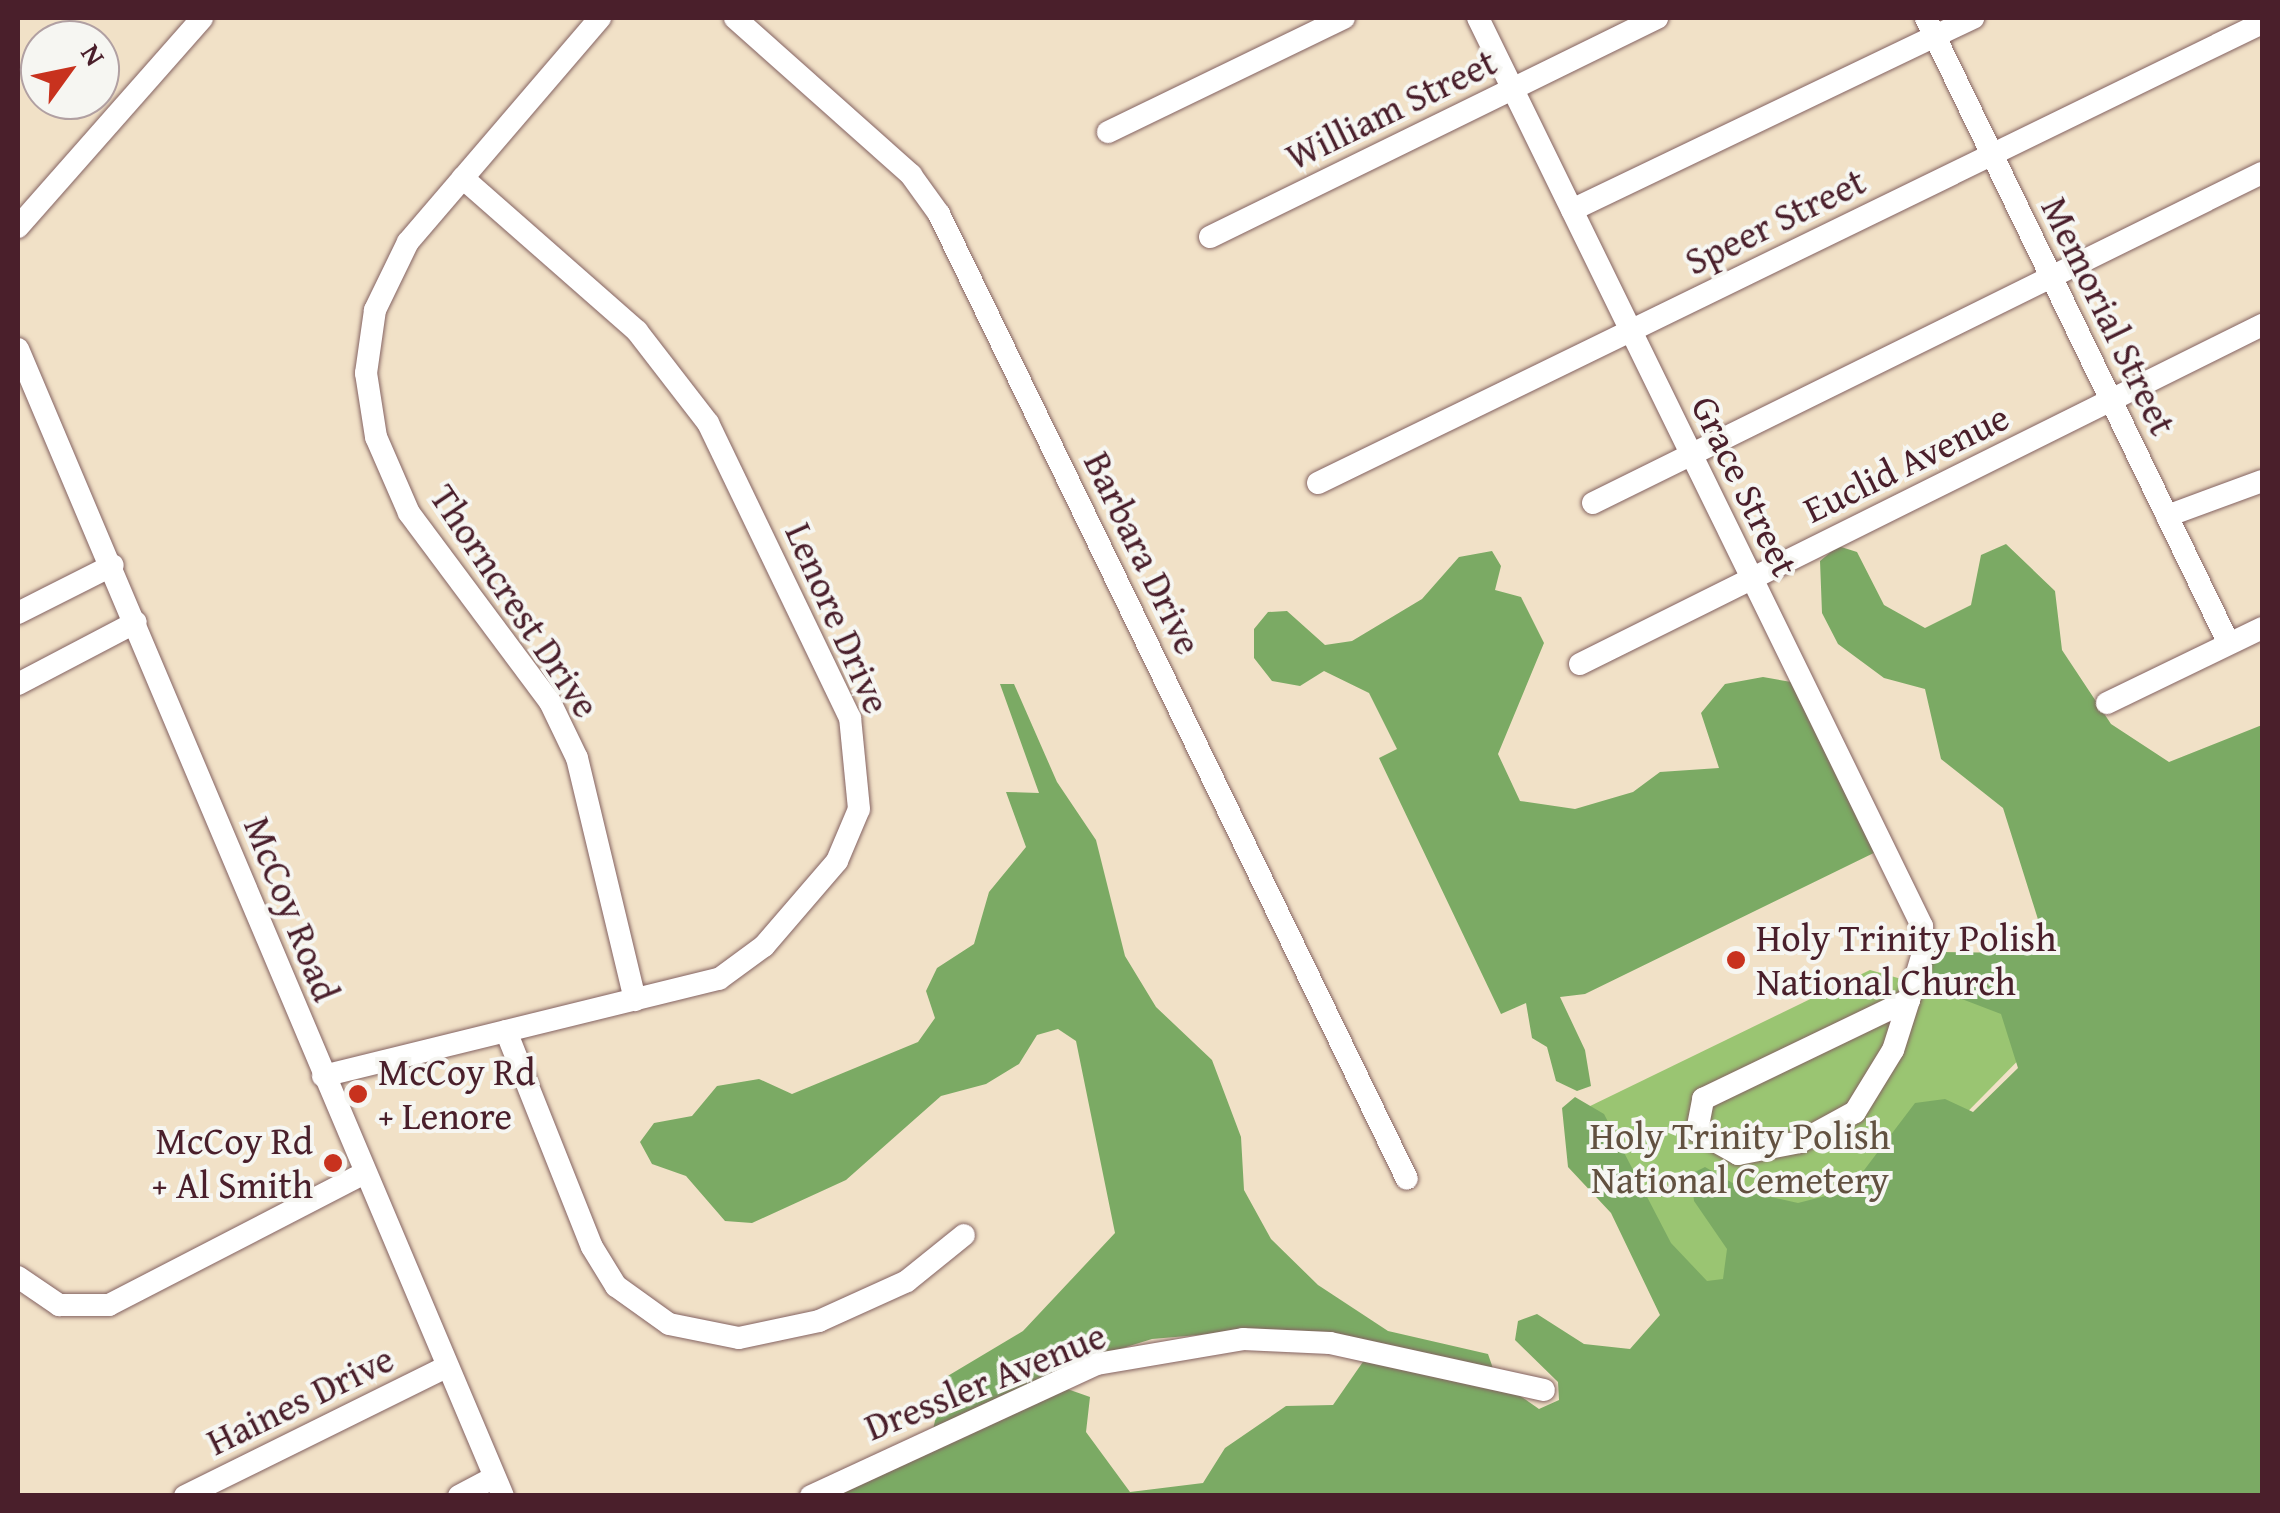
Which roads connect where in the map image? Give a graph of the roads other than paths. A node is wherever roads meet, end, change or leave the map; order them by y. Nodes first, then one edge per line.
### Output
1 (202, 18) edge
2 (600, 18) edge
3 (735, 18) edge
4 (1344, 18) edge
5 (1478, 18) edge
6 (1657, 18) edge
7 (1974, 18) edge
8 (2262, 23) edge
9 (1931, 27) edge
10 (1513, 88) junction
11 (1108, 132) dead end
12 (1992, 155) junction
13 (2262, 173) edge
14 (463, 178) junction
15 (1572, 210) junction
16 (18, 227) edge
17 (1210, 238) dead end
18 (2051, 276) junction
19 (2262, 326) edge
20 (1630, 330) junction
21 (18, 349) edge
22 (2111, 400) junction
23 (1689, 452) junction
24 (2262, 481) edge
25 (1318, 482) dead end
26 (1592, 503) dead end
27 (2167, 516) junction
28 (112, 565) junction
29 (1751, 579) junction
30 (18, 613) edge
31 (136, 622) junction
32 (2262, 628) edge
33 (2229, 644) junction
34 (1580, 664) dead end
35 (18, 684) edge
36 (2107, 704) dead end
37 (1911, 994) junction
38 (636, 1000) junction
39 (506, 1032) junction
40 (323, 1076) junction
41 (363, 1174) junction
42 (1407, 1179) dead end
43 (964, 1235) dead end
44 (18, 1276) edge
45 (446, 1368) junction
46 (1544, 1390) dead end
47 (498, 1487) edge
48 (185, 1496) edge
49 (459, 1496) edge
50 (810, 1496) edge

1 - 16 street
2 - 14 street, Thorncrest Drive
3 - 42 street, Barbara Drive
4 - 11 street
5 - 10 street, Grace Street
6 - 10 street, William Street
7 - 9 street
8 - 12 street, Speer Street
9 - 12 street, Memorial Street
9 - 15 street
10 - 15 street, Grace Street
10 - 17 street, William Street
12 - 18 street, Memorial Street
12 - 20 street, Speer Street
13 - 18 street
14 - 38 street, Thorncrest Drive
14 - 38 street, Lenore Drive
15 - 20 street, Grace Street
18 - 22 street, Memorial Street
18 - 23 street
19 - 22 street, Euclid Avenue
20 - 23 street, Grace Street
20 - 25 street, Speer Street
21 - 28 street, McCoy Road
22 - 27 street, Memorial Street
22 - 29 street, Euclid Avenue
23 - 26 street
23 - 29 street, Grace Street
24 - 27 street
27 - 33 street, Memorial Street
28 - 30 street
28 - 31 street, McCoy Road
29 - 34 street, Euclid Avenue
29 - 37 street, Grace Street
31 - 35 street
31 - 40 street, McCoy Road
32 - 33 street
33 - 36 street
37 - 37 street, Grace Street
38 - 39 street, Lenore Drive
39 - 40 street, Lenore Drive
39 - 43 street
40 - 41 street, McCoy Road
41 - 44 street
41 - 45 street, McCoy Road
45 - 47 street, McCoy Road
45 - 48 street, Haines Drive
46 - 50 street, Dressler Avenue
47 - 49 street

